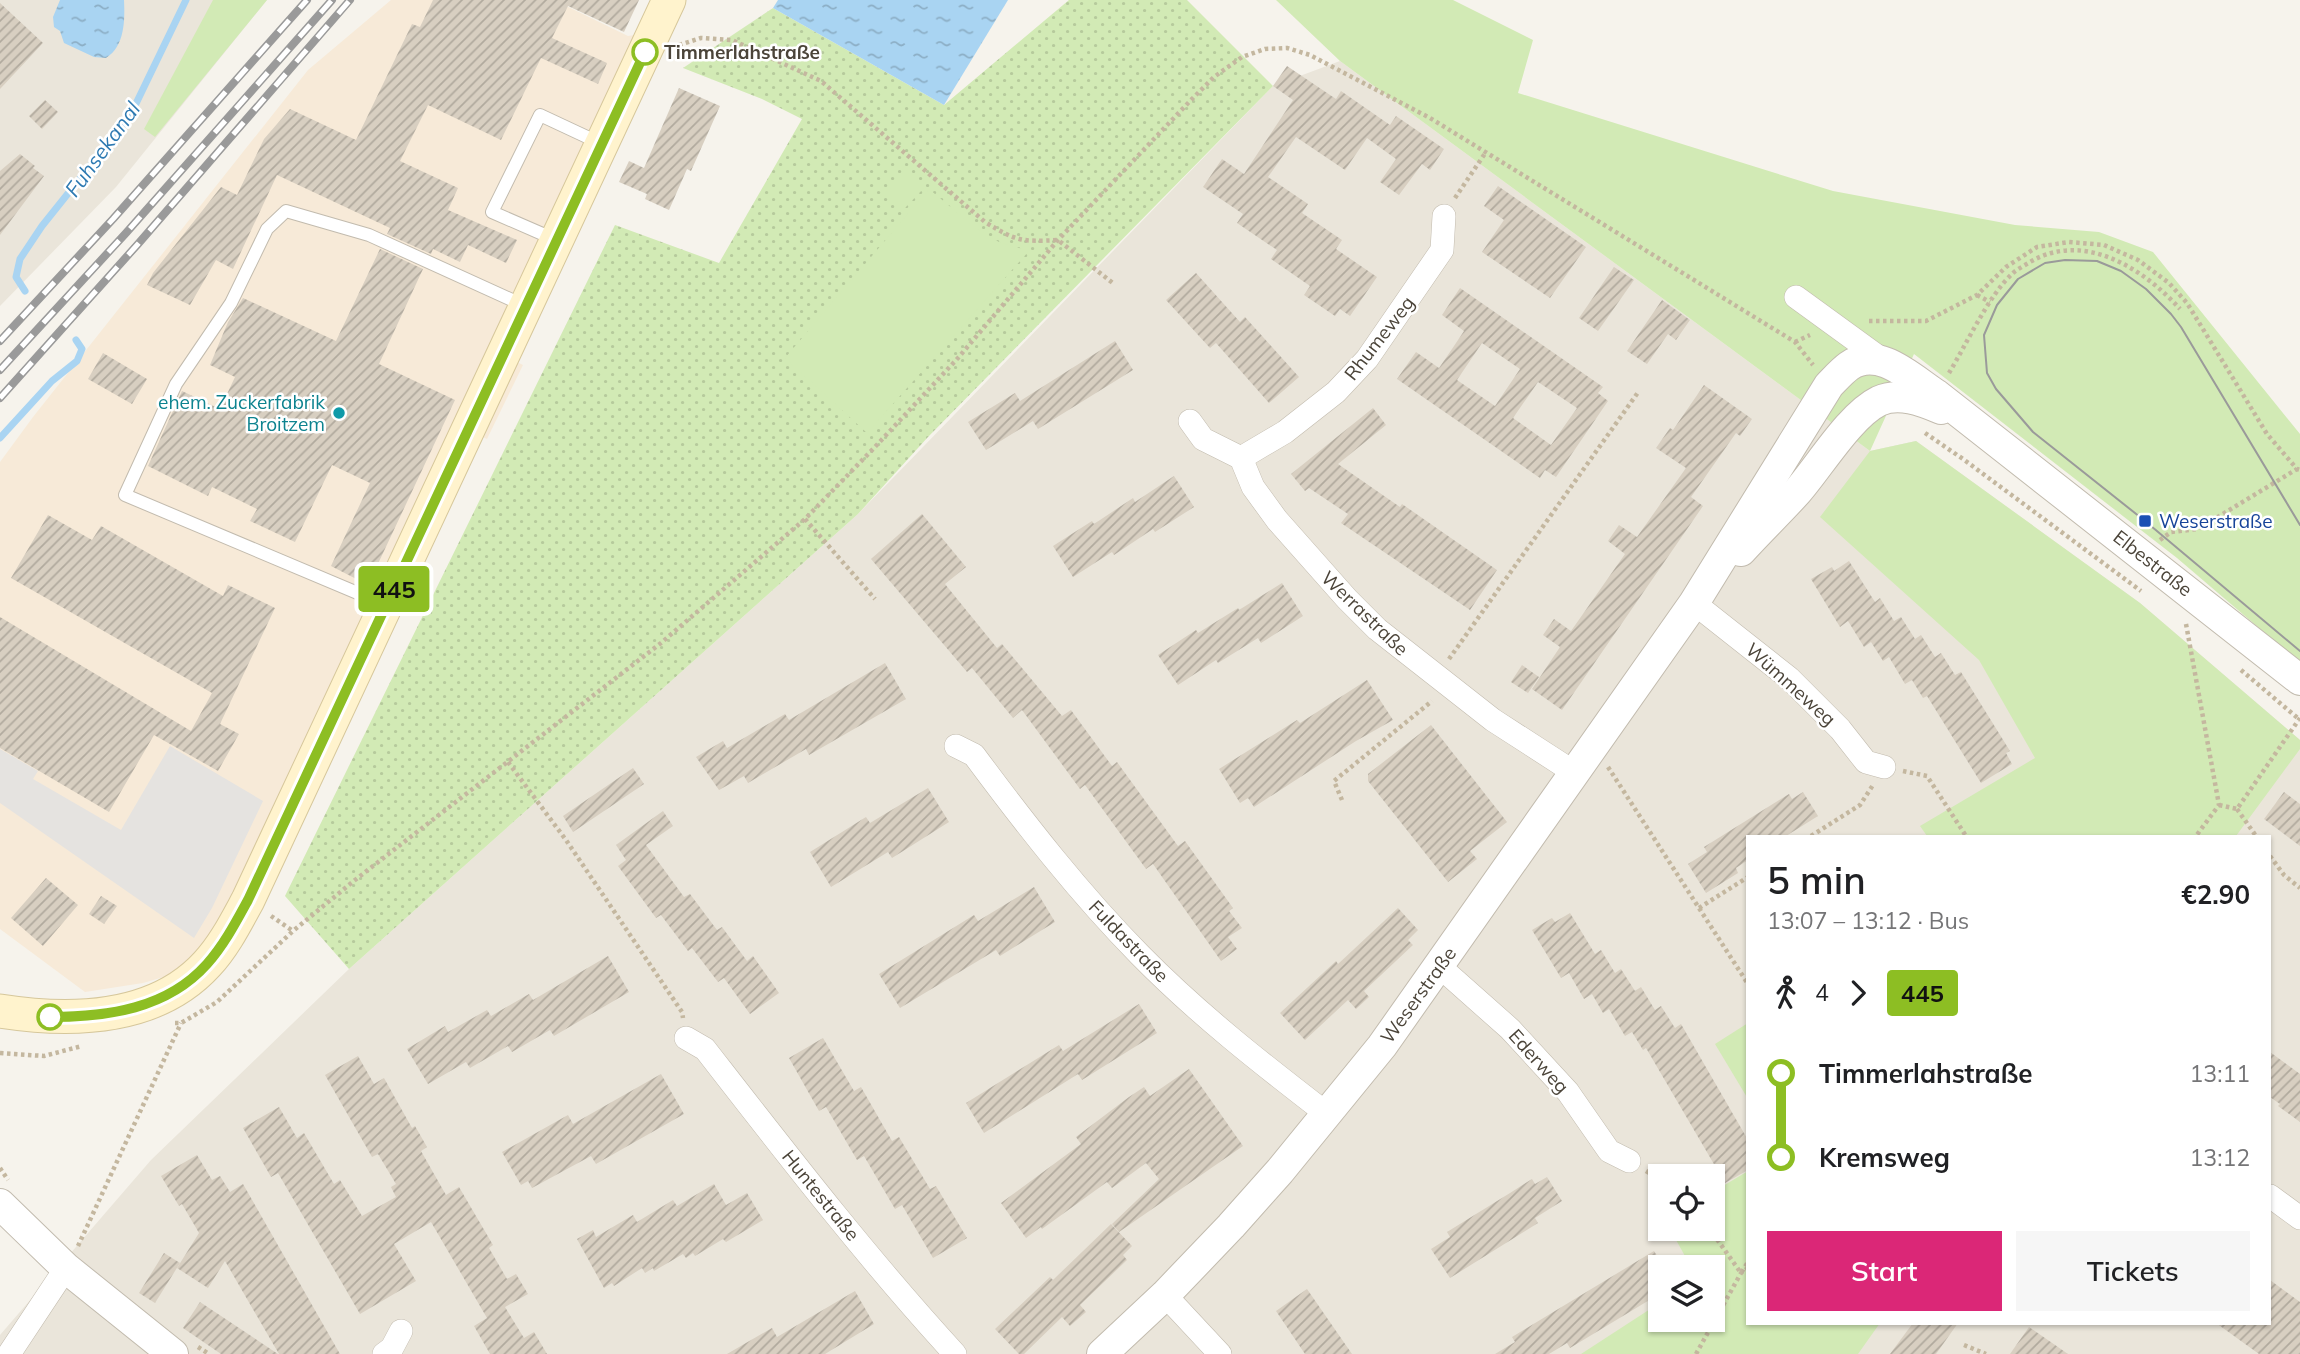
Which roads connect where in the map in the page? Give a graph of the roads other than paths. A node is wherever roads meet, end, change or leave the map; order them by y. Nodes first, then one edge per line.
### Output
1 (670, 0) edge
2 (602, 144) junction
3 (1444, 216) road end
4 (557, 241) junction
5 (1796, 297) dead end
6 (526, 306) junction
7 (1884, 360) junction
8 (1190, 421) dead end
9 (2004, 449) junction
10 (1241, 458) junction
11 (1694, 603) junction
12 (386, 605) junction
13 (2300, 680) edge
14 (956, 746) dead end
15 (1884, 767) road end
16 (1575, 773) junction
17 (1439, 967) junction
18 (0, 1011) edge
19 (686, 1038) road end
20 (1326, 1114) junction
21 (1629, 1161) dead end
22 (2271, 1197) edge
23 (0, 1204) edge
24 (2300, 1218) edge
25 (66, 1268) junction
26 (1165, 1295) junction
27 (401, 1331) dead end
28 (9, 1354) edge
29 (173, 1354) edge
30 (384, 1354) edge
31 (955, 1354) edge
32 (1102, 1354) edge
33 (1220, 1354) edge

1 - 2 main road
2 - 4 main road
2 - 4 lane
3 - 10 street, Rhumeweg
4 - 6 main road
5 - 7 street
6 - 12 main road
6 - 12 lane
7 - 9 street
7 - 11 street, Weserstraße
8 - 10 street
9 - 11 street, Weserstraße
9 - 13 street, Elbestraße
10 - 16 street, Werrastraße
11 - 15 street, Wümmeweg
11 - 16 street, Weserstraße
12 - 18 main road
14 - 20 street, Fuldastraße
16 - 17 street, Weserstraße
17 - 20 street, Weserstraße
17 - 21 street, Ederweg
19 - 31 street, Huntestraße
20 - 26 street, Weserstraße
22 - 24 street
23 - 25 street
25 - 28 street
25 - 29 street
26 - 32 street, Weserstraße
26 - 33 street
27 - 30 street

